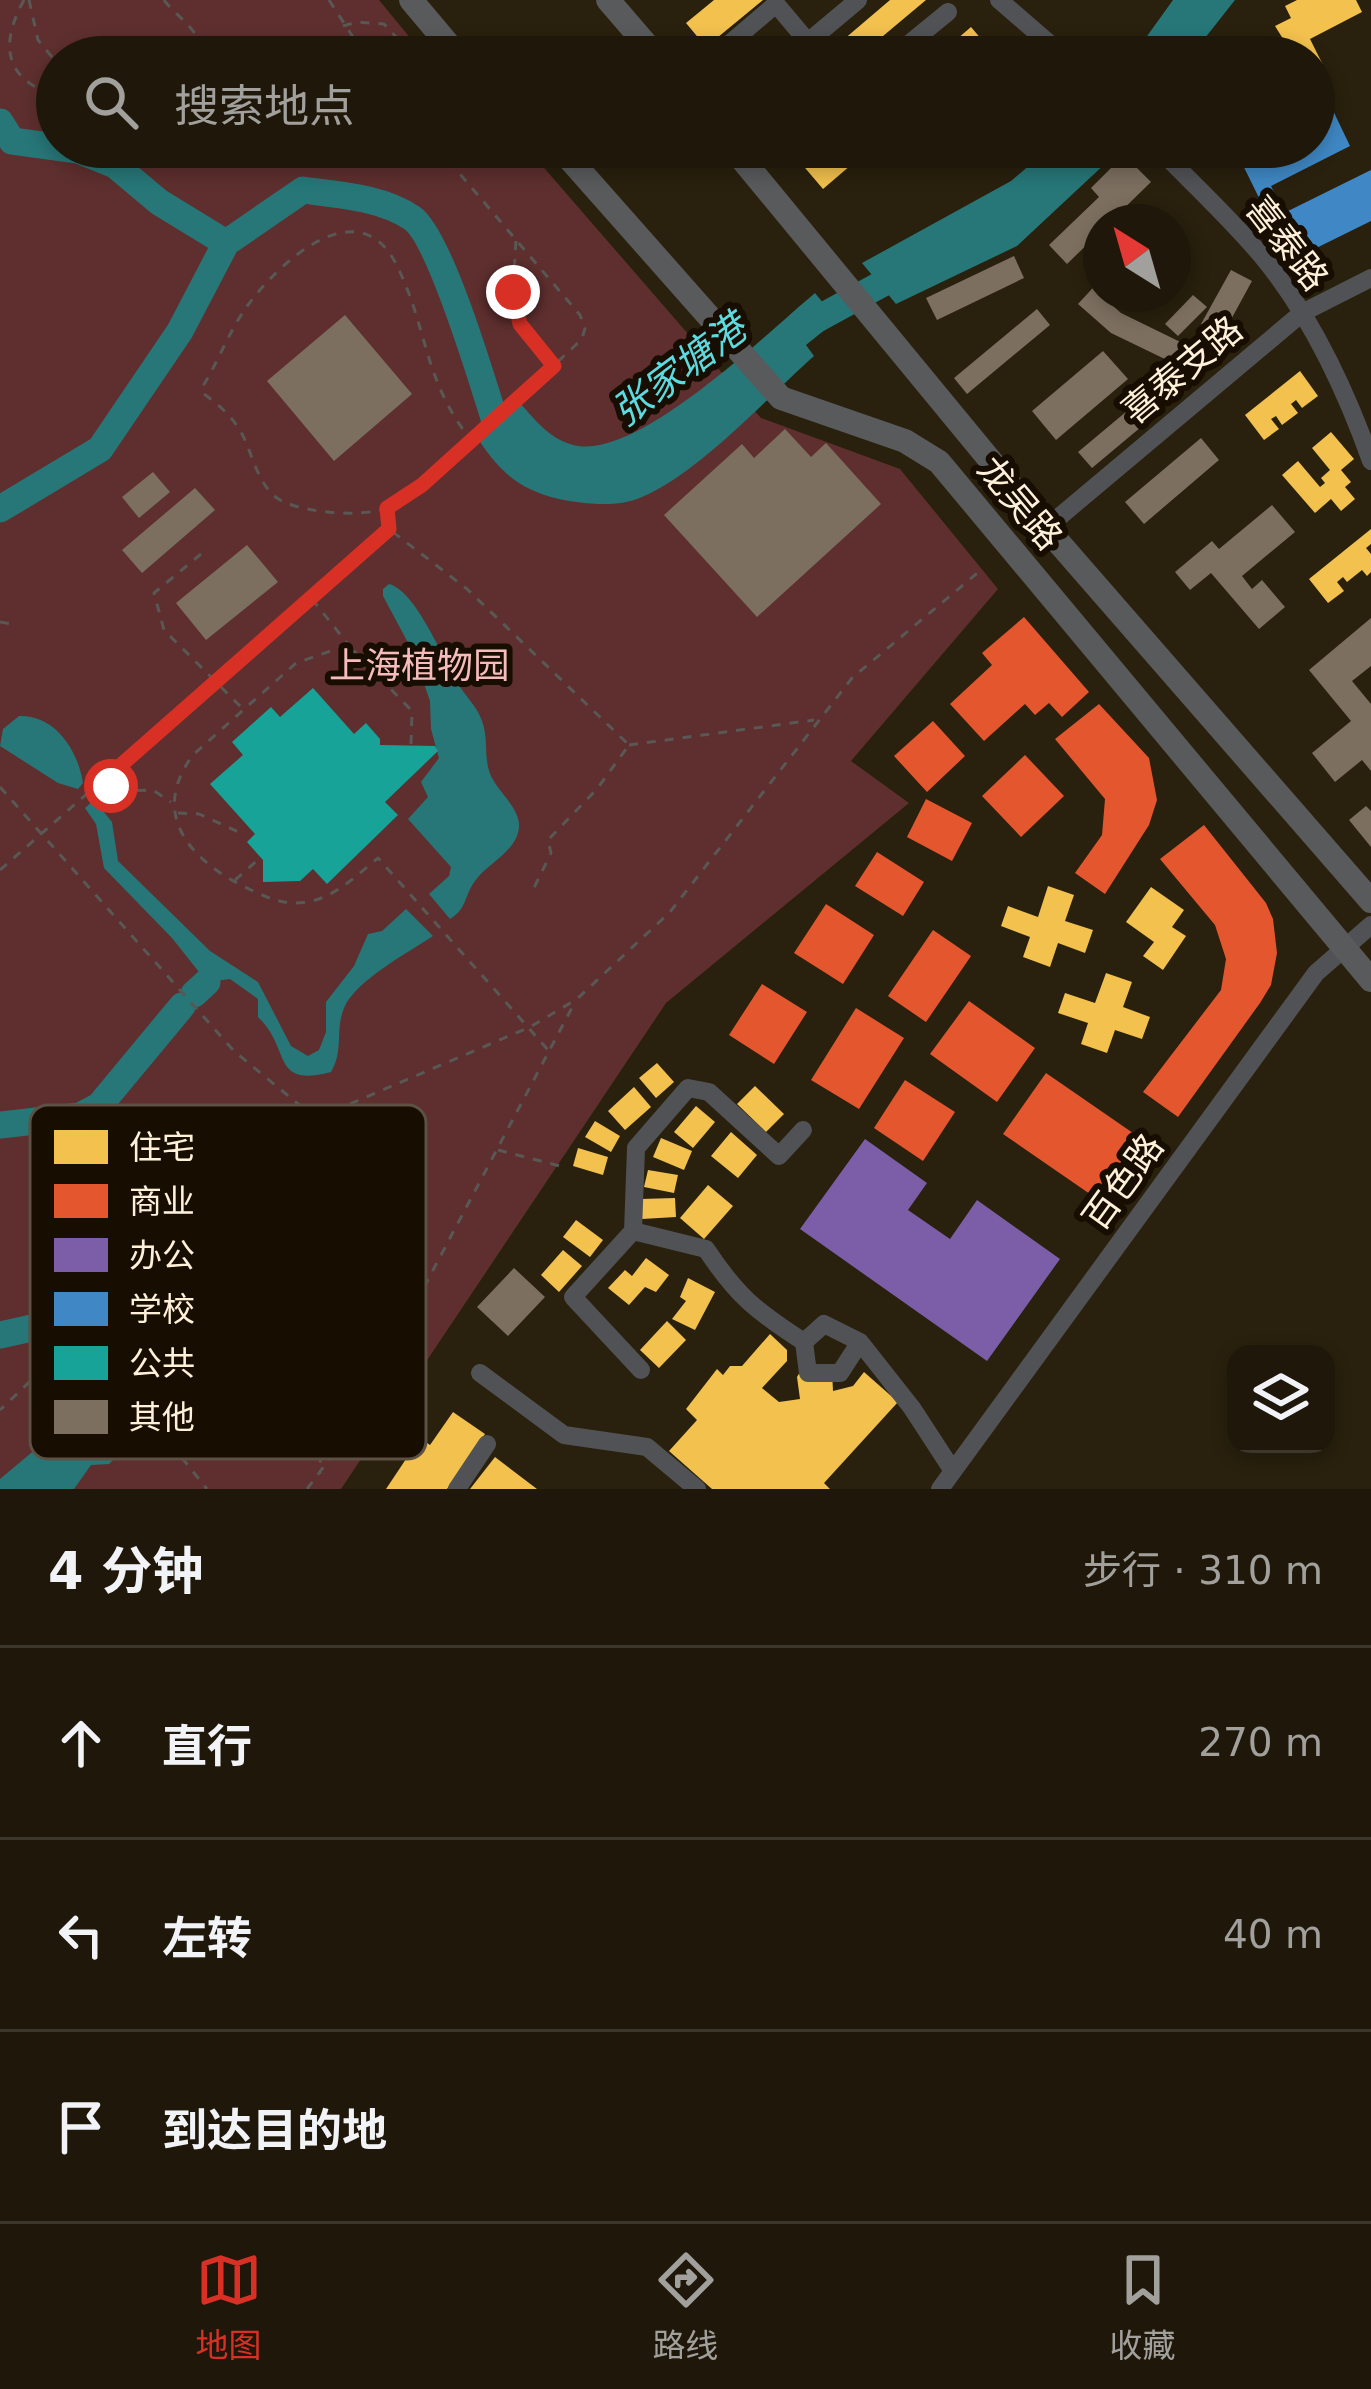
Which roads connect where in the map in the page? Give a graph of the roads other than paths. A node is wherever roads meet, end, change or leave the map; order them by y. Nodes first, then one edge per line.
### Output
1 (411, 0) edge
2 (608, 0) edge
3 (858, 0) edge
4 (998, 0) edge
5 (948, 12) dead end
6 (441, 36) edge
7 (639, 36) edge
8 (739, 36) edge
9 (803, 36) edge
10 (827, 36) edge
11 (919, 36) edge
12 (1040, 36) edge
13 (578, 168) edge
14 (749, 168) edge
15 (1178, 168) edge
16 (1371, 278) edge
17 (1302, 314) junction
18 (1371, 461) edge
19 (1046, 528) junction
20 (1371, 901) edge
21 (1371, 925) edge
22 (1344, 947) junction
23 (1371, 980) edge
24 (803, 1130) dead end
25 (633, 1231) junction
26 (804, 1342) junction
27 (860, 1342) junction
28 (641, 1370) dead end
29 (480, 1373) dead end
30 (488, 1444) dead end
31 (953, 1471) junction
32 (457, 1489) edge
33 (698, 1489) edge
34 (940, 1489) edge

1 - 6 main road
2 - 7 main road
3 - 10 street
4 - 12 street
5 - 11 street
8 - 9 street
13 - 22 main road, 龙吴路
14 - 19 main road, 龙吴路
15 - 17 street, 喜泰路
16 - 17 street, 喜泰支路
17 - 18 street, 喜泰路
17 - 19 street, 喜泰支路
19 - 20 main road, 龙吴路
21 - 22 street, 百色路
22 - 23 main road, 龙吴路
22 - 31 street, 百色路
24 - 25 street
25 - 26 street
25 - 28 street
26 - 27 street
26 - 27 street
27 - 31 street
29 - 33 street
30 - 32 street
31 - 34 street, 百色路

